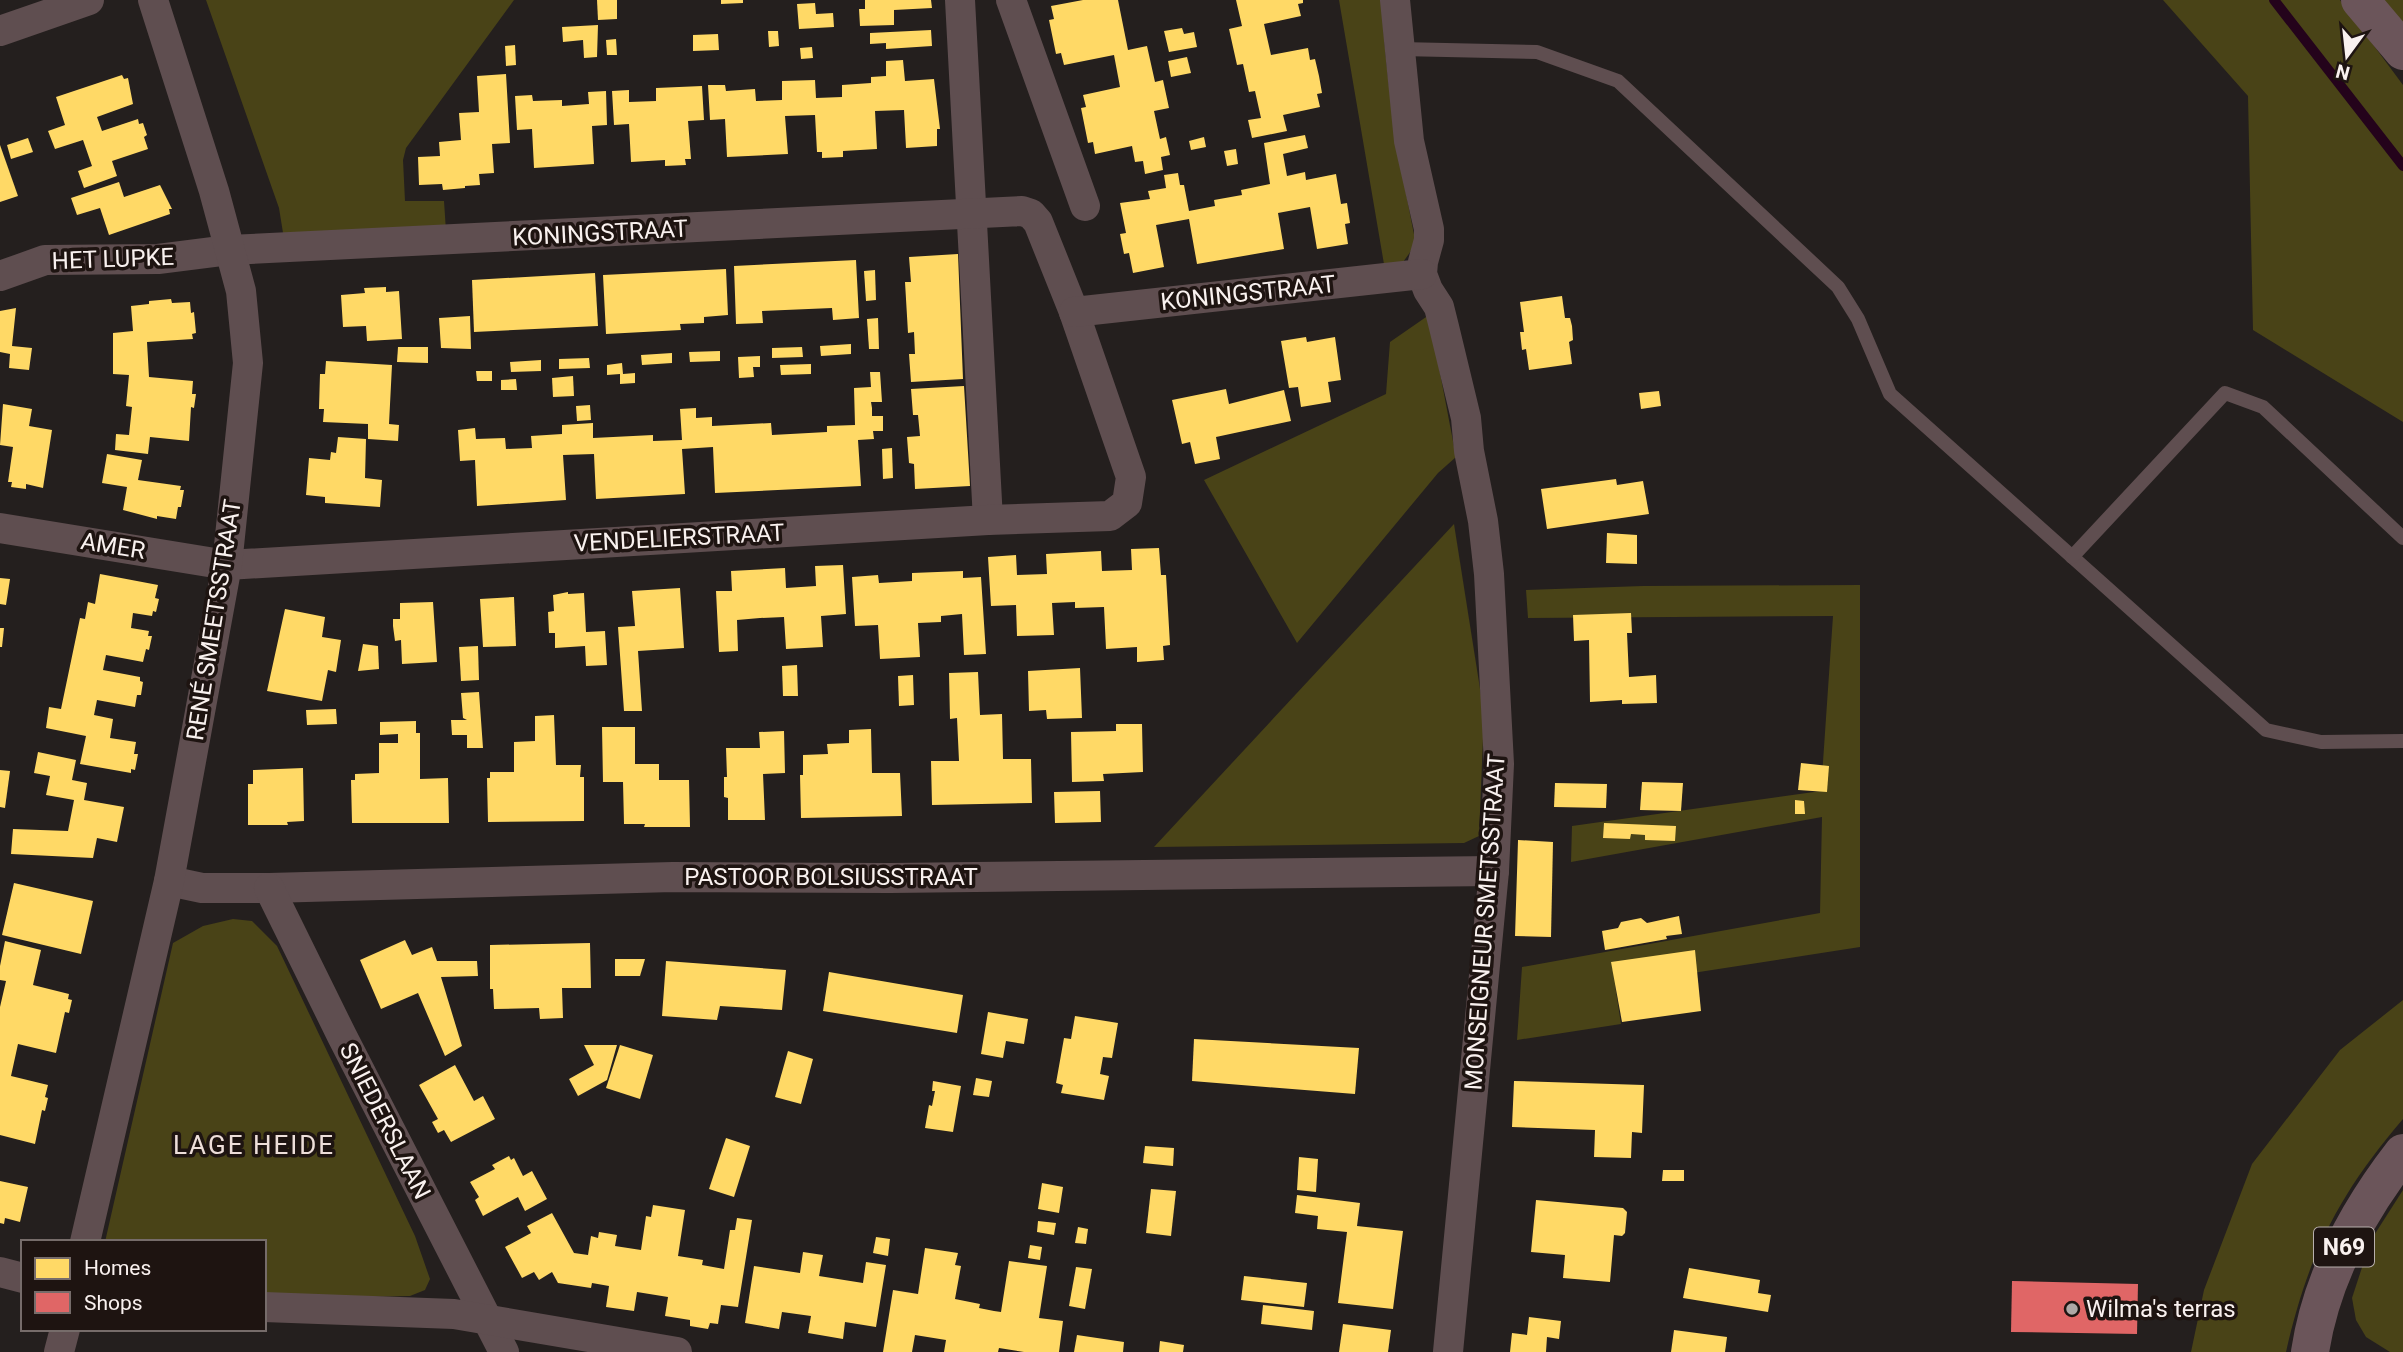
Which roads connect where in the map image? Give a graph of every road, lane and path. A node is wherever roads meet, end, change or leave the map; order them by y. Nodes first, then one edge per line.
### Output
1 (89, 0) edge
2 (153, 0) edge
3 (960, 0) edge
4 (1011, 0) edge
5 (1395, 0) edge
6 (2360, 0) edge
7 (0, 31) edge
8 (1400, 49) junction
9 (2403, 51) edge
10 (1085, 206) dead end
11 (972, 215) junction
12 (229, 250) junction
13 (1423, 274) junction
14 (0, 276) edge
15 (1074, 312) junction
16 (1127, 503) joint
17 (988, 520) junction
18 (0, 528) edge
19 (2403, 538) edge
20 (2072, 556) junction
21 (227, 565) junction
22 (2403, 741) edge
23 (1494, 871) junction
24 (169, 881) junction
25 (269, 888) junction
26 (2403, 1153) edge
27 (85, 1240) edge
28 (0, 1272) edge
29 (21, 1277) edge
30 (266, 1307) edge
31 (488, 1321) junction
32 (64, 1331) edge
33 (59, 1352) edge
34 (504, 1352) edge
35 (677, 1352) edge
36 (1448, 1352) edge
37 (2310, 1352) edge

1 - 7 street
2 - 12 street, RENÉ SMEETSSTRAAT
3 - 11 street
4 - 10 street
5 - 8 street
6 - 9 main road
8 - 13 street
8 - 20 lane
11 - 12 street, KONINGSTRAAT
11 - 15 street, KONINGSTRAAT
11 - 17 street
12 - 14 street, HET LUPKE
12 - 21 street, RENÉ SMEETSSTRAAT
13 - 15 street, KONINGSTRAAT
13 - 23 street, MONSEIGNEUR SMETSSTRAAT
15 - 16 street, KONINGSTRAAT
16 - 17 street, VENDELIERSTRAAT
17 - 21 street, VENDELIERSTRAAT
18 - 21 street, AMER
19 - 20 lane
20 - 22 lane
21 - 24 street, RENÉ SMEETSSTRAAT
23 - 25 street, PASTOOR BOLSIUSSTRAAT
23 - 36 street, MONSEIGNEUR SMETSSTRAAT
24 - 25 street, PASTOOR BOLSIUSSTRAAT
24 - 27 street, RENÉ SMEETSSTRAAT
25 - 31 street, SNIEDERSLAAN
26 - 37 main road, N69
28 - 29 street
30 - 31 street
31 - 34 street, SNIEDERSLAAN
31 - 35 street
32 - 33 street

